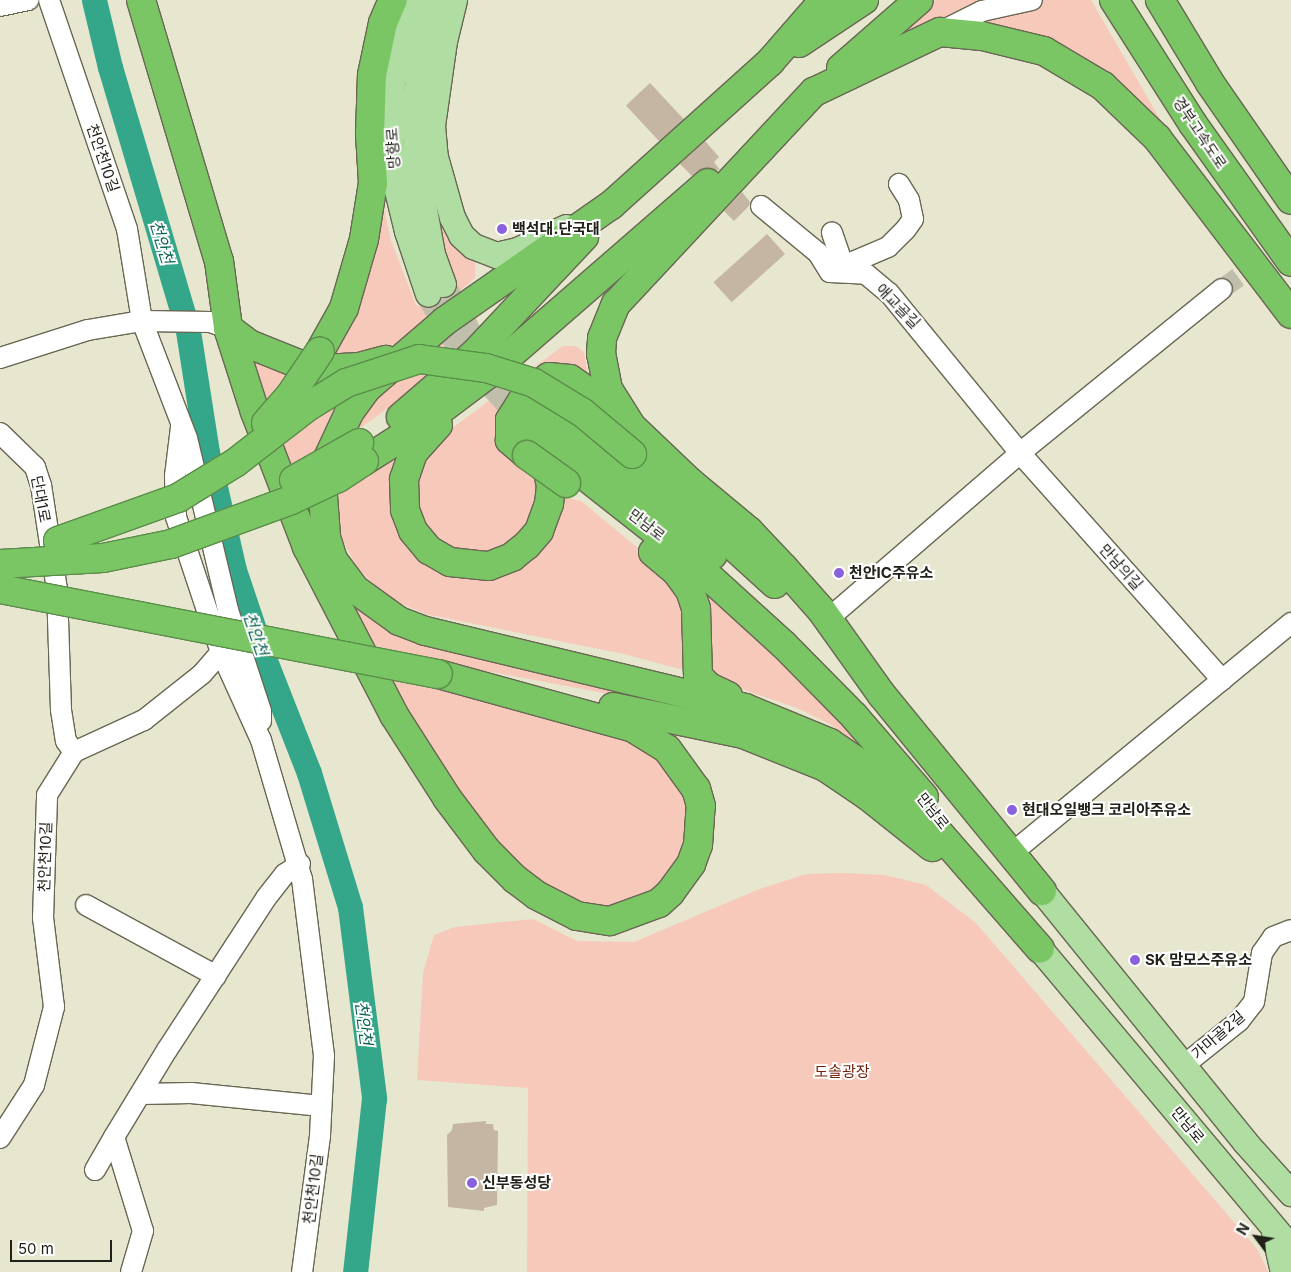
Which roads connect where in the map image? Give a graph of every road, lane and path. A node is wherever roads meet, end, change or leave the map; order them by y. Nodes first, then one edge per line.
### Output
1 (28, 0) edge
2 (49, 0) edge
3 (141, 0) edge
4 (439, 0) edge
5 (454, 0) edge
6 (824, 0) edge
7 (846, 0) edge
8 (864, 0) edge
9 (919, 0) edge
10 (1032, 0) edge
11 (1114, 0) edge
12 (1160, 0) edge
13 (1168, 0) edge
14 (402, 4) edge
15 (0, 6) edge
16 (940, 32) junction
17 (770, 62) junction
18 (1210, 84) junction
19 (814, 92) junction
20 (899, 184) dead end
21 (1291, 200) edge
22 (611, 206) junction
23 (761, 206) dead end
24 (832, 234) dead end
25 (1291, 262) edge
26 (830, 272) junction
27 (1222, 290) tunnel mouth
28 (222, 296) junction
29 (1291, 314) edge
30 (148, 321) junction
31 (218, 325) junction
32 (418, 343) junction
33 (262, 347) junction
34 (0, 358) edge
35 (488, 374) junction
36 (532, 415) junction
37 (630, 424) junction
38 (180, 427) junction
39 (0, 433) edge
40 (362, 452) junction
41 (1020, 453) junction
42 (93, 529) junction
43 (0, 544) edge
44 (54, 546) junction
45 (0, 564) edge
46 (0, 590) edge
47 (828, 619) junction
48 (1291, 623) edge
49 (221, 652) junction
50 (438, 674) junction
51 (1222, 680) junction
52 (882, 695) junction
53 (791, 726) junction
54 (261, 740) junction
55 (74, 752) junction
56 (1012, 853) junction
57 (300, 864) junction
58 (1042, 891) junction
59 (86, 904) dead end
60 (1291, 930) edge
61 (1040, 949) junction
62 (216, 976) junction
63 (1183, 1066) junction
64 (141, 1094) junction
65 (322, 1106) junction
66 (114, 1137) junction
67 (0, 1138) edge
68 (95, 1170) dead end
69 (1291, 1193) edge
70 (1268, 1221) junction
71 (1291, 1248) edge
72 (131, 1272) edge
73 (302, 1272) edge
74 (1283, 1272) edge

1 - 15 street
2 - 30 street, 천안천10길
3 - 28 highway
4 - 14 main road, 망향로
5 - 22 main road
6 - 17 highway
7 - 17 street
8 - 17 highway
9 - 19 highway
10 - 16 street
11 - 25 highway, 경부고속도로
12 - 18 highway
13 - 18 highway
14 - 42 highway, bridge
16 - 19 highway
16 - 29 highway
17 - 22 highway
18 - 21 highway
19 - 35 highway
19 - 37 highway
20 - 26 street
22 - 32 highway
22 - 40 highway
23 - 26 street
24 - 26 street
26 - 41 street, 애교골길
27 - 41 street
28 - 31 highway
28 - 33 highway
30 - 31 street
30 - 34 street
30 - 38 street, 천안천10길
31 - 33 highway
31 - 50 highway
32 - 33 highway
32 - 53 highway
35 - 36 highway
35 - 40 highway
36 - 58 highway, 만남로
36 - 61 highway, 만남로
37 - 47 highway
37 - 53 highway, bridge
38 - 49 street, 천안천10길
38 - 54 street, 천안천10길
39 - 44 street, 단대1로
40 - 44 highway, bridge
40 - 45 highway, bridge
41 - 47 street
41 - 51 street, 만남의길
42 - 44 highway, bridge
42 - 52 highway, bridge
43 - 44 highway
44 - 55 street, 단대1로
46 - 50 highway, bridge
47 - 52 highway
48 - 51 street
49 - 54 street, 천안천10길
49 - 55 street
50 - 61 highway
51 - 56 street
52 - 56 highway
53 - 61 highway
54 - 57 street, 천안천10길
55 - 67 street, 천안천10길
56 - 58 highway
57 - 62 street
57 - 65 street, 천안천10길
58 - 63 main road, 만남로
59 - 62 street
60 - 63 street, 가마골2길
61 - 70 main road, 만남로
62 - 64 street
63 - 69 main road, 만남로
64 - 65 street
64 - 66 street
65 - 73 street, 천안천10길
66 - 68 street
66 - 72 street
70 - 71 main road, 만남로
70 - 74 main road

